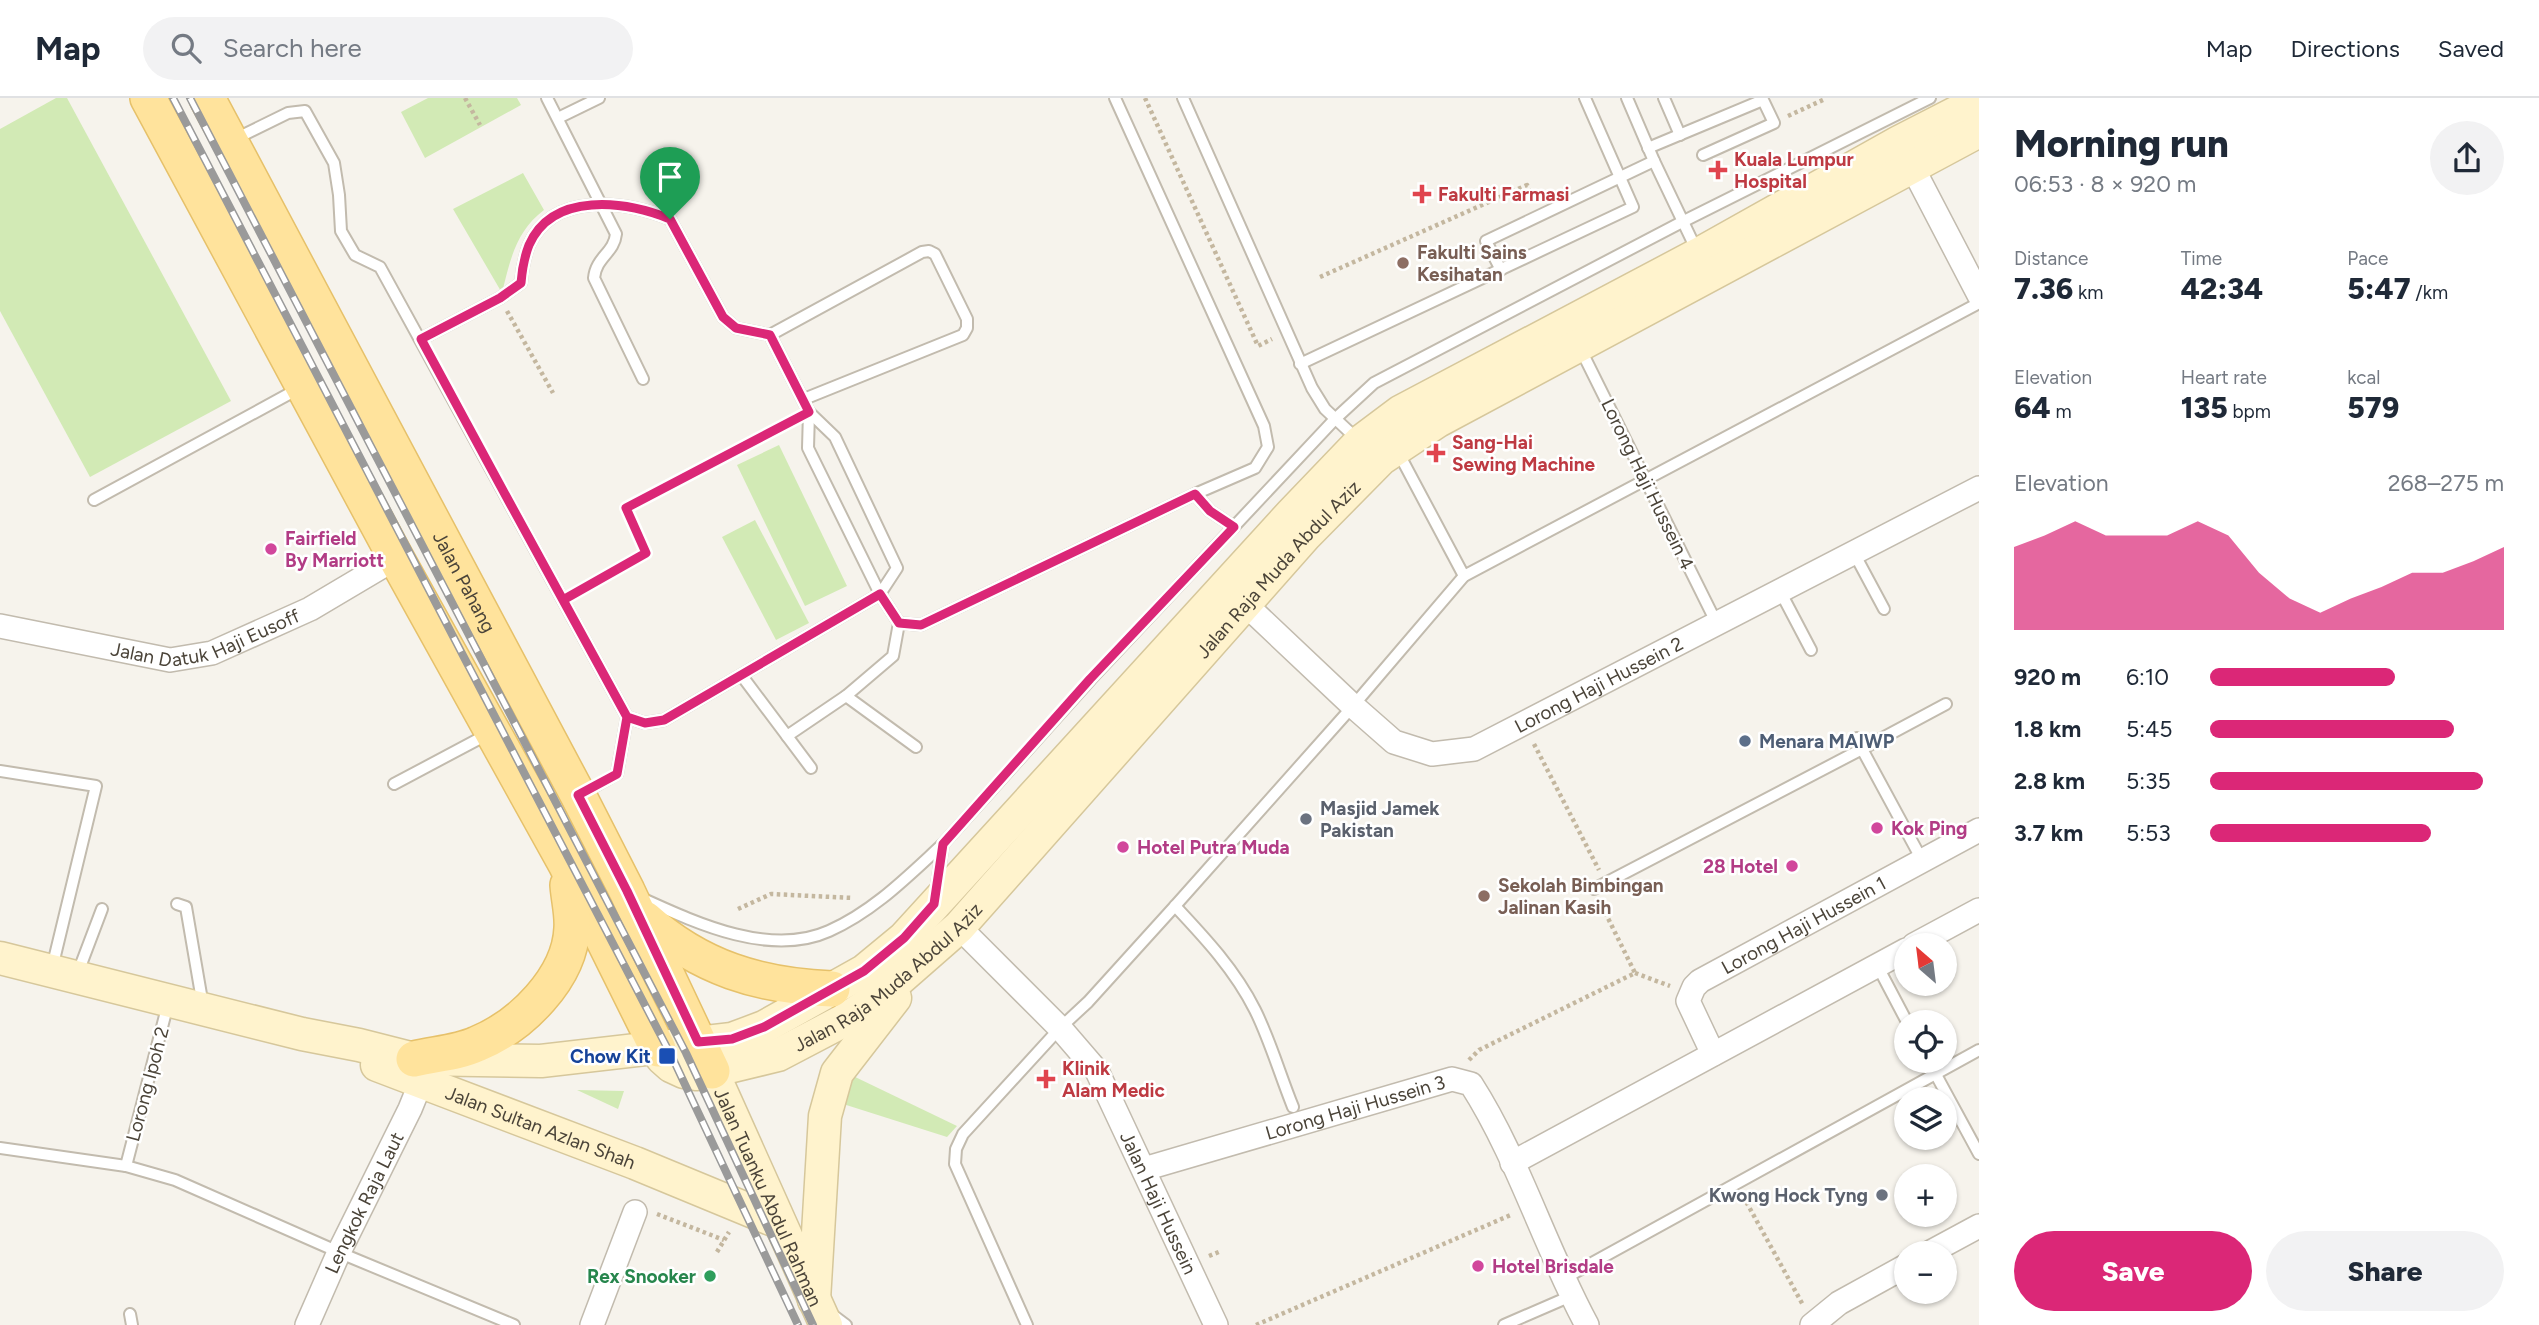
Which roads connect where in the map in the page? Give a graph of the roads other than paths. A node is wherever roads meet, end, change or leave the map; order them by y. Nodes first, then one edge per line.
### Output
1 (148, 98) edge
2 (207, 98) edge
3 (547, 98) edge
4 (599, 98) edge
5 (1115, 98) edge
6 (1183, 98) edge
7 (1585, 98) edge
8 (1627, 98) edge
9 (1664, 98) edge
10 (1930, 98) edge
11 (1979, 101) edge
12 (558, 118) junction
13 (1979, 131) edge
14 (1680, 135) junction
15 (230, 141) junction
16 (1648, 148) junction
17 (1906, 154) junction
18 (1703, 155) dead end
19 (1654, 161) junction
20 (1620, 178) junction
21 (599, 204) junction
22 (1682, 222) junction
23 (1699, 254) junction
24 (1501, 270) junction
25 (1979, 295) edge
26 (1979, 303) edge
27 (770, 335) junction
28 (421, 339) junction
29 (1578, 344) junction
30 (1300, 364) junction
31 (643, 379) dead end
32 (304, 386) junction
33 (804, 399) junction
34 (809, 412) junction
35 (1335, 419) junction
36 (1360, 443) junction
37 (1396, 449) junction
38 (1645, 479) junction
39 (1979, 488) edge
40 (1195, 494) junction
41 (94, 500) dead end
42 (1234, 527) junction
43 (1854, 553) junction
44 (396, 558) junction
45 (1464, 576) junction
46 (1780, 592) junction
47 (880, 594) junction
48 (1244, 603) junction
49 (1884, 610) dead end
50 (899, 623) junction
51 (1717, 624) junction
52 (0, 626) edge
53 (1811, 650) dead end
54 (742, 676) junction
55 (846, 696) junction
56 (1946, 704) dead end
57 (1353, 706) junction
58 (627, 717) junction
59 (492, 732) junction
60 (787, 736) junction
61 (1860, 743) junction
62 (916, 747) dead end
63 (811, 768) dead end
64 (0, 771) edge
65 (394, 785) dead end
66 (578, 795) junction
67 (1979, 830) edge
68 (943, 844) junction
69 (1922, 860) junction
70 (566, 864) junction
71 (1594, 888) road end
72 (632, 901) junction
73 (177, 904) dead end
74 (934, 904) junction
75 (1175, 906) junction
76 (103, 909) dead end
77 (1979, 910) edge
78 (959, 927) junction
79 (1936, 933) edge
80 (1894, 956) edge
81 (0, 958) edge
82 (1877, 965) junction
83 (64, 974) junction
84 (832, 989) junction
85 (169, 1001) junction
86 (203, 1010) junction
87 (1901, 1010) edge
88 (1060, 1028) junction
89 (658, 1049) junction
90 (1979, 1050) edge
91 (1713, 1054) junction
92 (705, 1056) junction
93 (417, 1070) junction
94 (1935, 1074) junction
95 (1293, 1107) dead end
96 (0, 1148) edge
97 (1979, 1154) edge
98 (1512, 1163) junction
99 (126, 1166) junction
100 (1144, 1169) junction
101 (642, 1211) road end
102 (778, 1222) junction
103 (1979, 1226) edge
104 (1951, 1241) edge
105 (339, 1252) junction
106 (1894, 1274) edge
107 (1567, 1287) junction
108 (816, 1317) edge
109 (1824, 1321) edge
110 (307, 1325) edge
111 (514, 1325) edge
112 (592, 1325) edge
113 (846, 1325) edge
114 (1027, 1325) edge
115 (1216, 1325) edge
116 (1504, 1325) edge
117 (1587, 1325) edge

1 - 32 main road
2 - 15 main road, Jalan Pahang
3 - 12 lane
4 - 12 lane
5 - 40 lane
6 - 30 lane
7 - 20 lane
8 - 16 lane
9 - 14 lane
10 - 22 lane
11 - 17 main road, Jalan Raja Muda Abdul Aziz
12 - 21 lane
13 - 17 main road, Jalan Raja Muda Abdul Aziz
14 - 16 lane
14 - 18 lane
15 - 28 lane
15 - 66 main road, Jalan Pahang
16 - 19 lane
17 - 23 main road, Jalan Raja Muda Abdul Aziz
17 - 25 street
17 - 29 main road, Jalan Raja Muda Abdul Aziz
19 - 20 lane
19 - 22 lane
20 - 24 lane
20 - 24 lane
21 - 27 lane
21 - 28 lane
21 - 31 lane
22 - 23 lane
22 - 35 lane
23 - 36 main road, Jalan Raja Muda Abdul Aziz
24 - 30 lane
26 - 38 lane
27 - 33 lane
27 - 33 lane
28 - 58 lane
29 - 37 main road, Jalan Raja Muda Abdul Aziz
29 - 38 lane, Lorong Haji Hussein 4
30 - 35 lane
32 - 41 lane
32 - 44 main road
33 - 34 lane
34 - 47 lane
34 - 47 lane
35 - 36 lane
35 - 42 lane
36 - 74 main road, Jalan Raja Muda Abdul Aziz
37 - 45 lane
37 - 48 main road, Jalan Raja Muda Abdul Aziz
38 - 45 lane
38 - 51 lane, Lorong Haji Hussein 4
39 - 43 street, Lorong Haji Hussein 2
40 - 42 lane
40 - 50 lane
42 - 68 lane
43 - 46 street, Lorong Haji Hussein 2
43 - 49 lane
44 - 52 street, Jalan Datuk Haji Eusoff
44 - 59 main road
45 - 57 lane
46 - 51 street, Lorong Haji Hussein 2
46 - 53 lane
47 - 50 lane
47 - 54 lane
48 - 57 street, Lorong Haji Hussein 2
48 - 78 main road, Jalan Raja Muda Abdul Aziz
50 - 55 lane
51 - 57 street, Lorong Haji Hussein 2
54 - 58 lane
54 - 60 lane
55 - 60 lane
55 - 62 lane
56 - 61 lane
57 - 75 lane
58 - 66 lane
59 - 65 lane
59 - 70 main road
60 - 63 lane
61 - 69 lane
61 - 71 lane
64 - 83 lane
66 - 72 main road, Jalan Pahang
67 - 69 street, Lorong Haji Hussein 1
68 - 72 lane
68 - 74 lane
69 - 91 street, Lorong Haji Hussein 1
70 - 89 main road
70 - 93 main road
72 - 84 main road
72 - 92 main road, Jalan Pahang
73 - 86 lane
74 - 84 main road, Jalan Raja Muda Abdul Aziz
75 - 88 lane
75 - 95 lane
76 - 83 lane
77 - 79 street
78 - 88 street, Jalan Haji Hussein
78 - 92 main road, Jalan Raja Muda Abdul Aziz
78 - 108 main road
80 - 82 street
81 - 83 main road, Jalan Sultan Azlan Shah
82 - 87 lane
82 - 91 street
83 - 85 main road, Jalan Sultan Azlan Shah
84 - 92 main road, Jalan Raja Muda Abdul Aziz
85 - 86 main road, Jalan Sultan Azlan Shah
85 - 99 lane, Lorong Ipoh 2
86 - 93 main road, Jalan Sultan Azlan Shah
88 - 100 street, Jalan Haji Hussein
88 - 114 lane
89 - 92 main road, Jalan Sultan Azlan Shah
89 - 93 main road, Jalan Sultan Azlan Shah
90 - 94 lane
91 - 98 street
92 - 102 main road, Jalan Tuanku Abdul Rahman
93 - 102 main road, Jalan Sultan Azlan Shah
93 - 105 street, Lengkok Raja Laut
94 - 97 lane
94 - 107 lane
96 - 99 lane
98 - 100 street, Lorong Haji Hussein 3
98 - 107 street, Lorong Haji Hussein 3
99 - 105 lane
100 - 115 street, Jalan Haji Hussein
101 - 112 street
102 - 108 main road, Jalan Tuanku Abdul Rahman
103 - 104 street
105 - 110 street, Lengkok Raja Laut
105 - 111 lane
106 - 109 street
107 - 116 lane
107 - 117 street, Lorong Haji Hussein 3
108 - 113 lane

